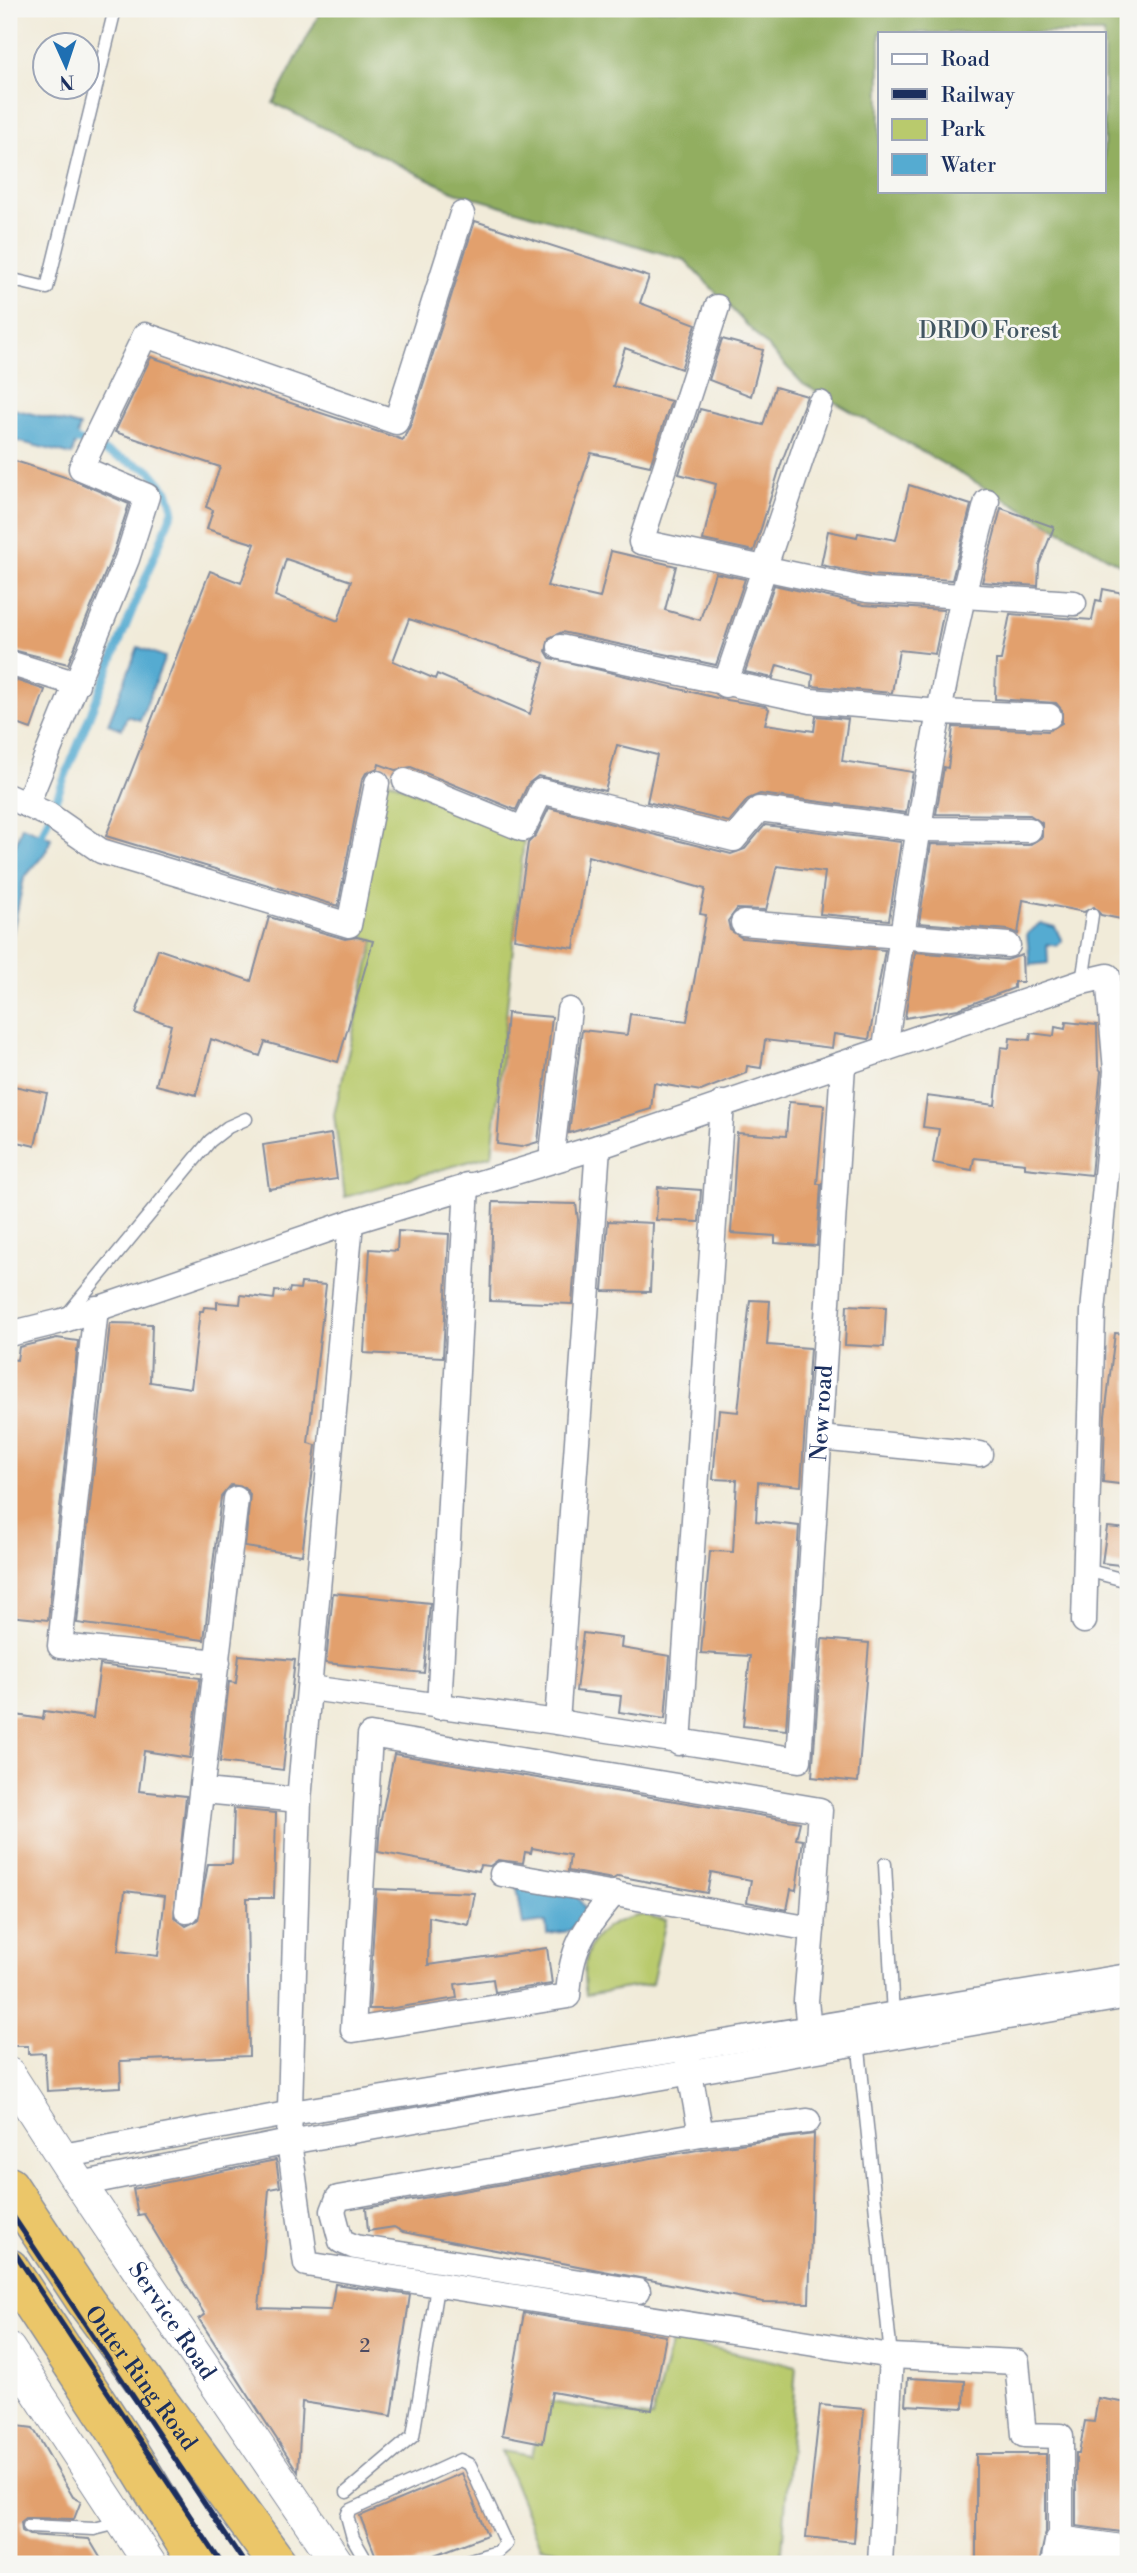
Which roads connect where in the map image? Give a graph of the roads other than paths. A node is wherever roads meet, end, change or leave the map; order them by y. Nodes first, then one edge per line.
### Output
1 (115, 9) edge
2 (463, 214) dead end
3 (9, 279) edge
4 (717, 307) dead end
5 (820, 403) dead end
6 (987, 500) dead end
7 (764, 570) junction
8 (961, 598) junction
9 (1074, 603) dead end
10 (560, 647) dead end
11 (9, 663) edge
12 (77, 684) junction
13 (725, 685) junction
14 (940, 712) junction
15 (1049, 716) dead end
16 (405, 781) dead end
17 (377, 783) dead end
18 (28, 805) edge
19 (916, 829) junction
20 (1029, 830) dead end
21 (1092, 915) dead end
22 (743, 923) dead end
23 (902, 936) junction
24 (1009, 945) dead end
25 (1082, 982) junction
26 (569, 1010) dead end
27 (885, 1048) junction
28 (842, 1065) junction
29 (722, 1103) junction
30 (246, 1119) dead end
31 (598, 1146) junction
32 (551, 1161) junction
33 (467, 1185) junction
34 (351, 1222) junction
35 (96, 1308) junction
36 (62, 1321) junction
37 (9, 1334) edge
38 (820, 1438) junction
39 (980, 1454) dead end
40 (236, 1499) dead end
41 (1086, 1570) junction
42 (1128, 1581) edge
43 (1084, 1621) dead end
44 (218, 1662) junction
45 (310, 1688) junction
46 (439, 1707) junction
47 (557, 1722) junction
48 (679, 1742) junction
49 (204, 1791) junction
50 (299, 1800) junction
51 (885, 1864) dead end
52 (502, 1874) dead end
53 (614, 1893) junction
54 (187, 1911) dead end
55 (812, 1929) junction
56 (1128, 1976) edge
57 (1128, 1996) edge
58 (893, 2016) junction
59 (809, 2029) junction
60 (858, 2033) junction
61 (688, 2061) junction
62 (9, 2074) edge
63 (292, 2113) junction
64 (808, 2121) dead end
65 (701, 2134) junction
66 (289, 2142) junction
67 (63, 2156) junction
68 (79, 2184) junction
69 (9, 2186) edge
70 (9, 2268) edge
71 (437, 2287) junction
72 (638, 2291) dead end
73 (9, 2349) edge
74 (891, 2356) junction
75 (347, 2492) dead end
76 (124, 2522) junction
77 (29, 2526) dead end
78 (340, 2550) edge
79 (1128, 2552) edge
80 (1059, 2553) edge
81 (150, 2564) edge
82 (198, 2564) edge
83 (278, 2564) edge
84 (368, 2564) edge
85 (457, 2564) edge
86 (880, 2564) edge

1 - 3 lane
2 - 12 street
4 - 7 street
5 - 7 street
6 - 8 street
7 - 8 street
7 - 13 street
8 - 9 street
8 - 14 street
10 - 13 street
11 - 12 street
12 - 18 street
13 - 14 street
14 - 15 street
14 - 19 street
16 - 19 street
17 - 18 street
19 - 20 street
19 - 23 street
21 - 25 lane
22 - 23 street
23 - 24 street
23 - 27 street
25 - 27 street
25 - 41 street
26 - 32 street
27 - 28 street
28 - 29 street
28 - 38 street, New road
29 - 31 street
29 - 48 street
30 - 36 lane
31 - 32 street
31 - 47 street
32 - 33 street
33 - 34 street
33 - 46 street
34 - 35 street
34 - 45 street
35 - 36 street
35 - 44 street
36 - 37 street
38 - 39 street
38 - 48 street, New road
40 - 44 street
41 - 42 lane
41 - 43 street
44 - 49 street
45 - 46 street
45 - 50 street
46 - 47 street
47 - 48 street
49 - 50 street
49 - 54 street
50 - 63 street
51 - 58 lane
52 - 53 street
53 - 55 street
53 - 55 street
55 - 59 street
56 - 58 street
57 - 60 street
58 - 60 street
59 - 60 street
59 - 61 street
60 - 61 street
60 - 74 lane
61 - 63 street
61 - 65 street
61 - 66 street
62 - 67 street, Service Road
63 - 66 street
63 - 67 street
64 - 65 street
65 - 72 street
66 - 68 street
66 - 71 street
67 - 68 street, Service Road
68 - 78 street, Service Road
69 - 83 highway, Outer Ring Road
70 - 82 highway, Outer Ring Road
71 - 74 street
71 - 75 lane
73 - 76 street
74 - 80 street
74 - 86 street
76 - 77 lane
76 - 81 street
78 - 84 lane
78 - 85 lane
79 - 80 street

